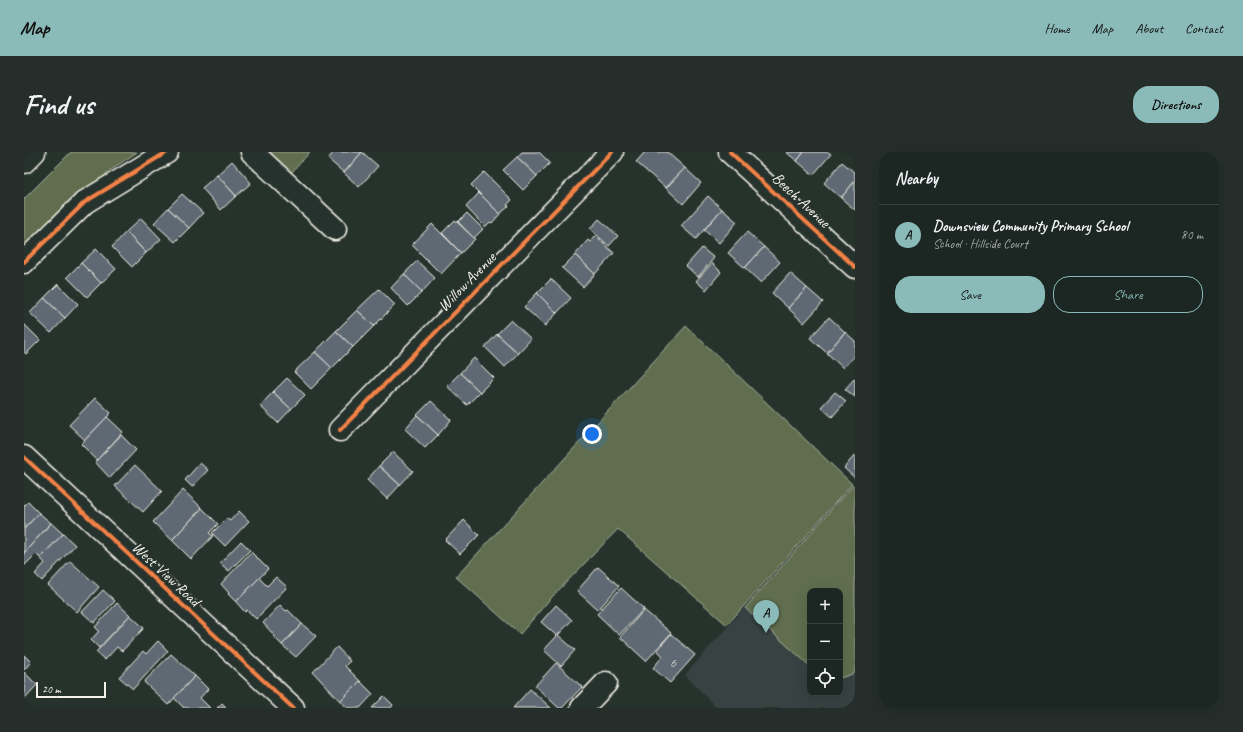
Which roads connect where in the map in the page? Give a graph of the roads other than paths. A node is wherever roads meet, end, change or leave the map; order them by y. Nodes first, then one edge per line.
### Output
1 (34, 152) edge
2 (167, 152) edge
3 (252, 152) edge
4 (612, 152) edge
5 (730, 152) edge
6 (24, 162) edge
7 (335, 229) dead end
8 (24, 262) edge
9 (855, 267) edge
10 (340, 430) dead end
11 (24, 457) edge
12 (606, 683) dead end
13 (293, 708) edge
14 (582, 708) edge

1 - 6 street
2 - 8 street
3 - 7 street
4 - 10 street, Willow Avenue
5 - 9 street, Beech Avenue
11 - 13 street, West View Road
12 - 14 street

